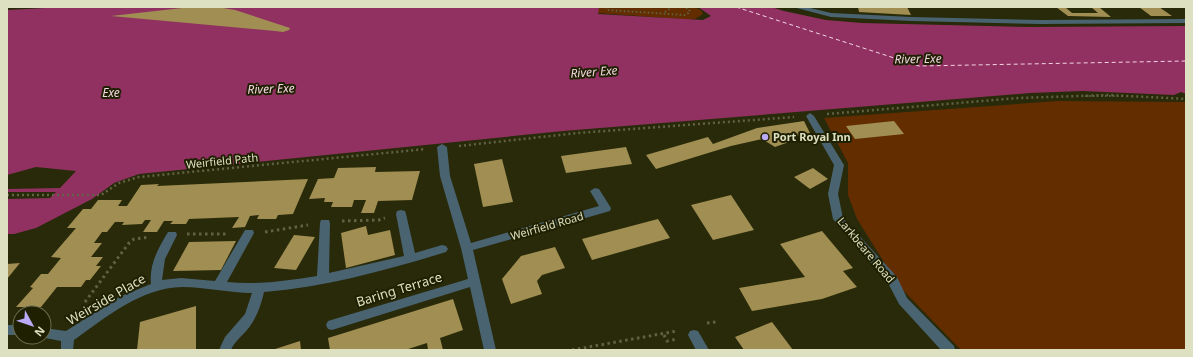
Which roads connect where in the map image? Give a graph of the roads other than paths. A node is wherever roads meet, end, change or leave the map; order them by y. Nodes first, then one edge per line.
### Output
1 (797, 7) edge
2 (1186, 21) edge
3 (810, 116) dead end
4 (442, 147) road end
5 (595, 191) dead end
6 (401, 214) road end
7 (326, 223) road end
8 (249, 233) road end
9 (172, 235) road end
10 (467, 248) junction
11 (442, 249) dead end
12 (410, 258) junction
13 (323, 278) junction
14 (475, 281) junction
15 (219, 285) junction
16 (157, 286) junction
17 (259, 287) junction
18 (332, 325) dead end
19 (697, 330) road end
20 (52, 334) edge
21 (68, 337) junction
22 (67, 350) edge
23 (225, 350) edge
24 (490, 350) edge
25 (703, 350) edge
26 (949, 350) edge

1 - 2 street
3 - 26 street, Larkbeare Road
4 - 10 street
5 - 10 street, Weirfield Road
6 - 12 street
7 - 13 street
8 - 15 street
9 - 16 street, Weirside Place
10 - 14 street
11 - 12 street, Weirside Place
12 - 13 street, Weirside Place
13 - 17 street, Weirside Place
14 - 18 street, Baring Terrace
14 - 24 street
15 - 16 street, Weirside Place
15 - 17 street, Weirside Place
16 - 21 street, Weirside Place
17 - 23 street
19 - 25 street
20 - 21 street
21 - 22 street

